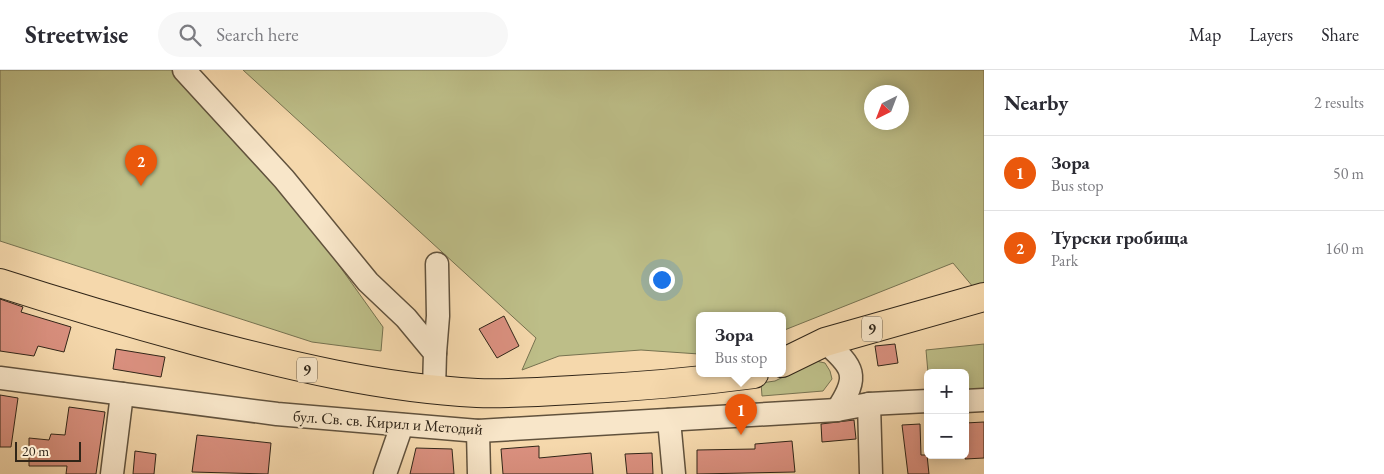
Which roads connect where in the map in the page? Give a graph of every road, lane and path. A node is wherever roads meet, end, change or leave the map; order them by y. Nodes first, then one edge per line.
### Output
1 (184, 70) edge
2 (437, 264) dead end
3 (0, 283) edge
4 (984, 298) edge
5 (825, 342) junction
6 (436, 353) junction
7 (786, 361) edge
8 (726, 377) edge
9 (0, 378) edge
10 (624, 388) junction
11 (434, 390) junction
12 (122, 394) junction
13 (984, 400) edge
14 (969, 401) edge
15 (924, 402) edge
16 (869, 404) junction
17 (837, 410) junction
18 (669, 420) junction
19 (624, 422) junction
20 (402, 425) junction
21 (478, 431) junction
22 (112, 474) edge
23 (385, 474) edge
24 (479, 474) edge
25 (674, 474) edge
26 (871, 474) edge

1 - 6 street
2 - 6 street
3 - 11 main road, 9
4 - 5 main road, 9
5 - 7 main road, 9
5 - 17 street
6 - 11 street
8 - 10 main road, 9
9 - 12 street, бул. Св. св. Кирил и Методий
10 - 11 main road, 9
10 - 19 street
12 - 20 street, бул. Св. св. Кирил и Методий
12 - 22 street
13 - 14 street
15 - 16 street, бул. Св. св. Кирил и Методий
16 - 17 street, бул. Св. св. Кирил и Методий
16 - 26 street
17 - 18 street, бул. Св. св. Кирил и Методий
18 - 19 street, бул. Св. св. Кирил и Методий
18 - 25 street
19 - 21 street, бул. Св. св. Кирил и Методий
20 - 21 street, бул. Св. св. Кирил и Методий
20 - 23 street
21 - 24 street

